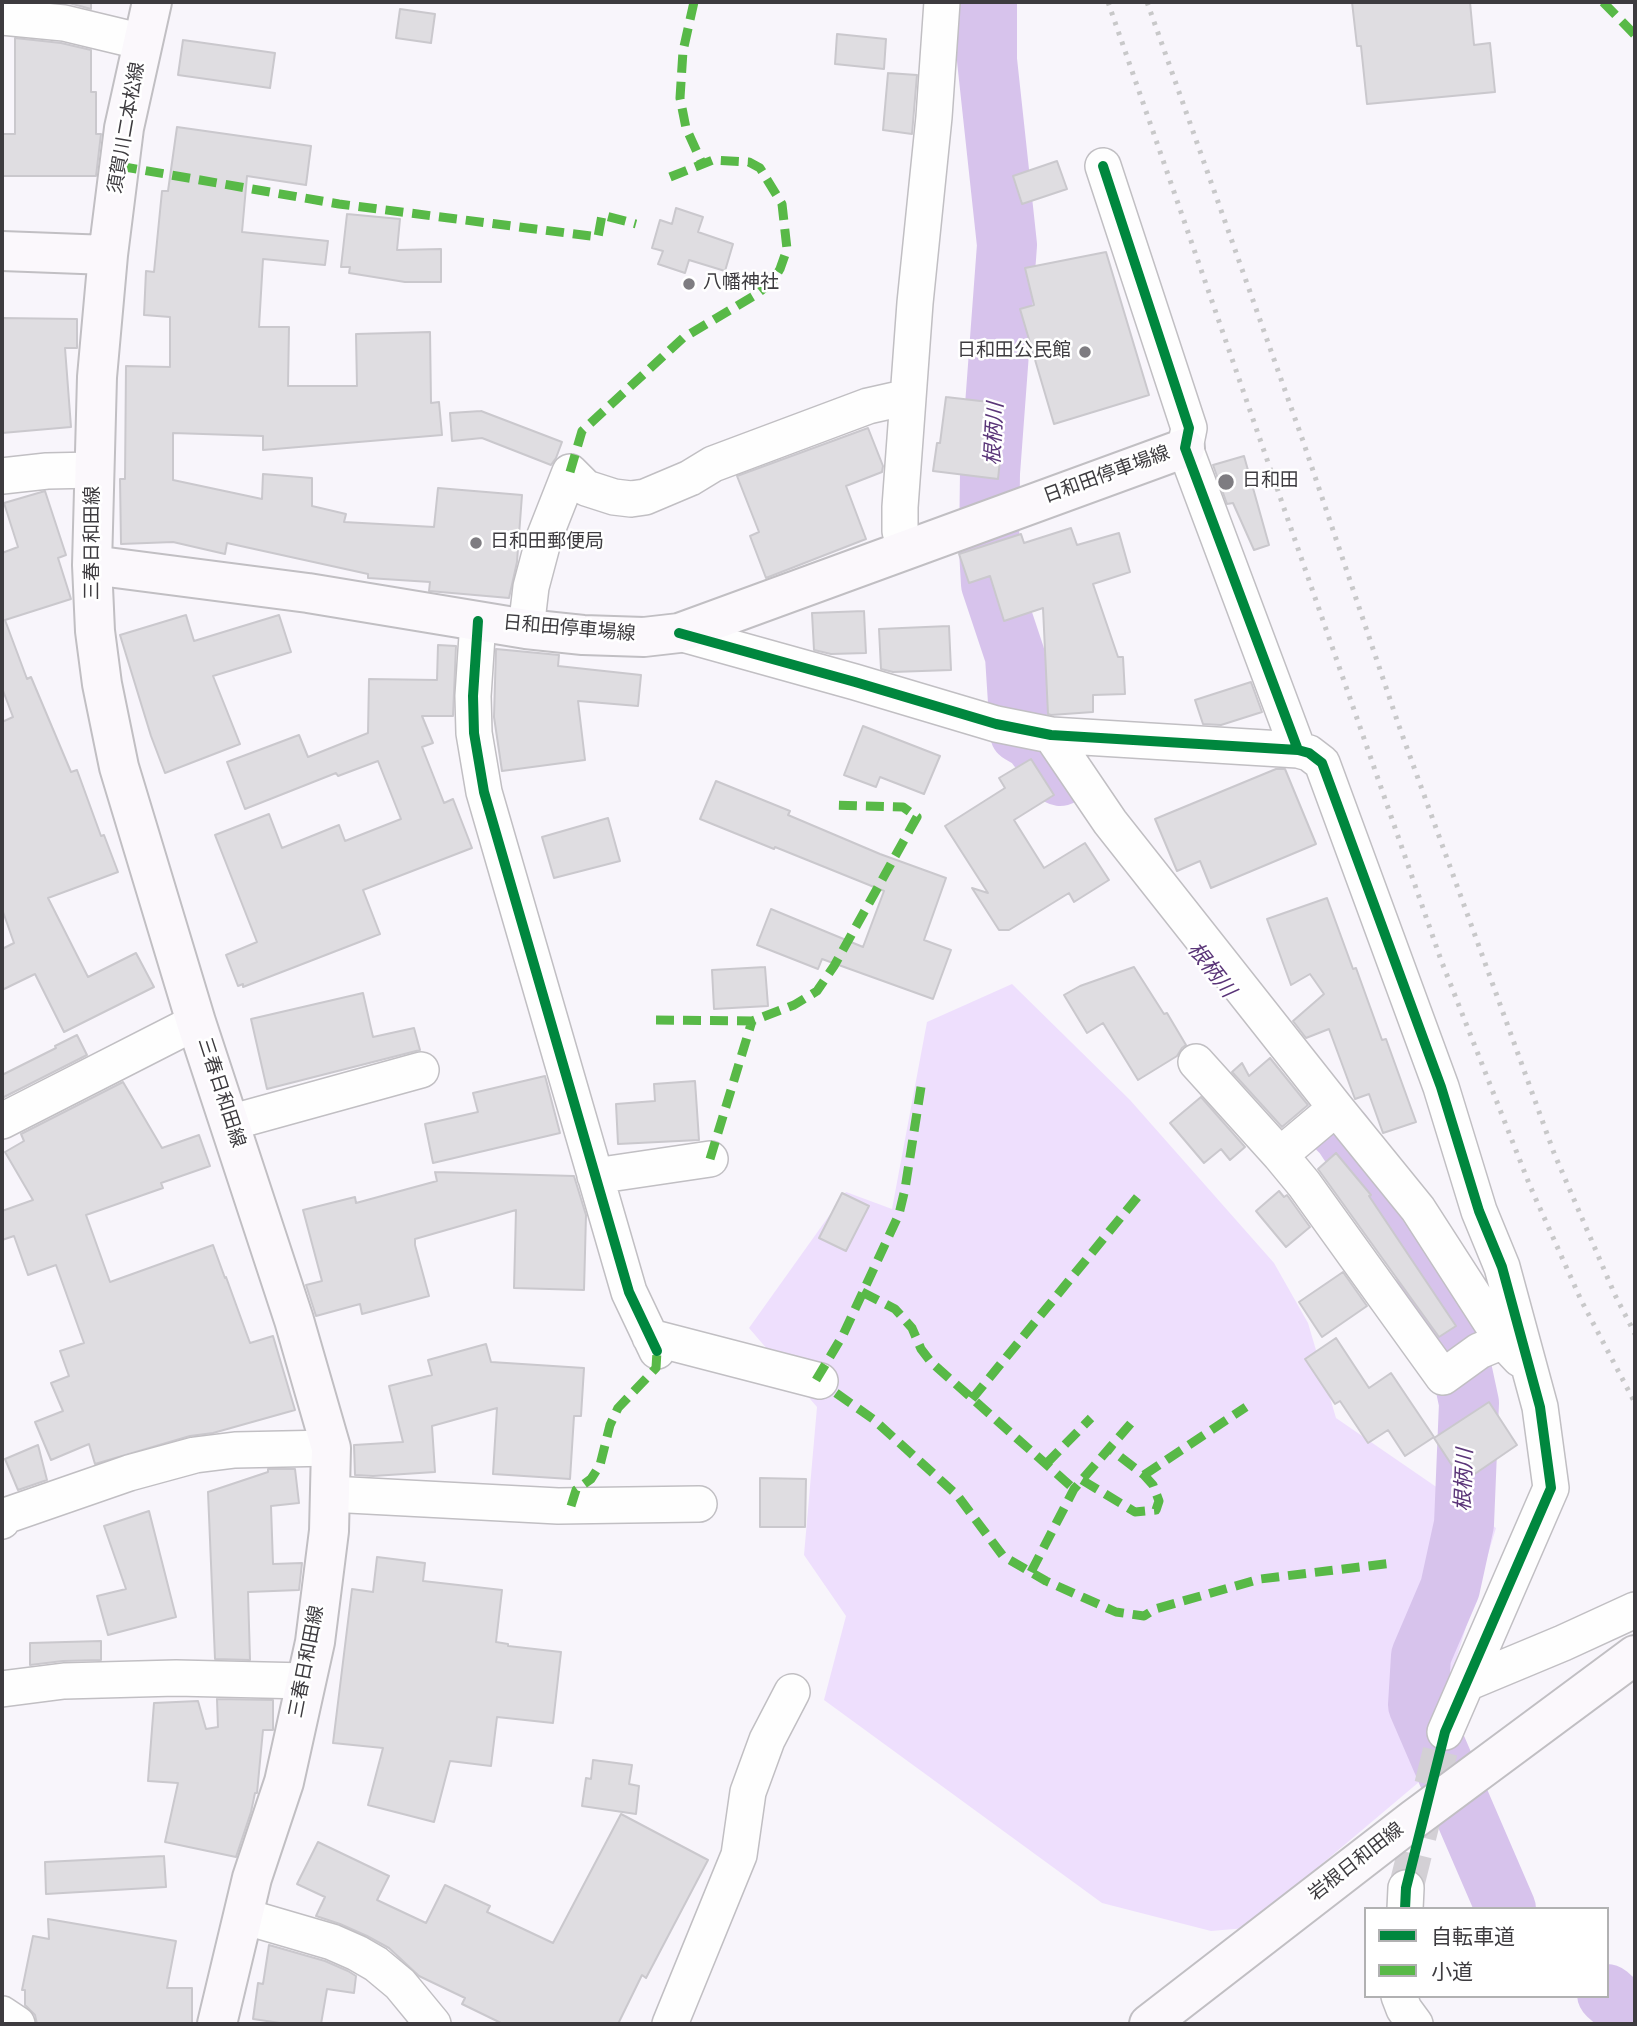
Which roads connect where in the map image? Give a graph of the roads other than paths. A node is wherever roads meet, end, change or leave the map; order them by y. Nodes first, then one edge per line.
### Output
1 (152, 2) edge
2 (942, 2) edge
3 (2, 17) edge
4 (143, 42) junction
5 (1103, 166) dead end
6 (2, 251) edge
7 (108, 255) junction
8 (908, 397) junction
9 (1185, 448) junction
10 (95, 470) junction
11 (2, 476) edge
12 (905, 549) junction
13 (92, 565) junction
14 (478, 621) junction
15 (526, 629) junction
16 (679, 633) junction
17 (1051, 734) junction
18 (1298, 750) junction
19 (196, 1022) junction
20 (1196, 1062) dead end
21 (421, 1070) dead end
22 (1336, 1108) junction
23 (2, 1121) edge
24 (229, 1123) junction
25 (1286, 1150) junction
26 (710, 1159) dead end
27 (595, 1176) junction
28 (1491, 1346) junction
29 (1530, 1369) junction
30 (820, 1381) dead end
31 (331, 1448) junction
32 (330, 1494) junction
33 (699, 1504) dead end
34 (2, 1521) edge
35 (1635, 1610) edge
36 (1635, 1656) edge
37 (307, 1681) junction
38 (1467, 1683) junction
39 (2, 1689) edge
40 (792, 1692) dead end
41 (1445, 1732) tunnel mouth
42 (243, 1916) junction
43 (1400, 1998) edge
44 (2, 2014) edge
45 (17, 2024) edge
46 (217, 2024) edge
47 (433, 2024) edge
48 (670, 2024) edge
49 (1150, 2024) edge
50 (1415, 2024) edge

1 - 4 main road, 須賀川二本松線
2 - 8 street
3 - 4 street
4 - 7 main road, 須賀川二本松線
5 - 9 street
6 - 7 main road
7 - 10 main road, 三春日和田線
8 - 12 street
8 - 15 street
9 - 12 main road, 日和田停車場線
9 - 18 street
10 - 11 street
10 - 13 main road, 三春日和田線
12 - 16 main road, 日和田停車場線
13 - 14 main road, 日和田停車場線
13 - 19 main road, 三春日和田線
14 - 15 main road, 日和田停車場線
14 - 27 street
15 - 16 main road, 日和田停車場線
16 - 17 street
17 - 18 street
17 - 22 street
18 - 29 street
19 - 23 street
19 - 24 main road, 三春日和田線
20 - 25 street
21 - 24 street
22 - 25 street
22 - 28 street
24 - 31 main road, 三春日和田線
25 - 28 street
26 - 27 street
27 - 30 street
28 - 29 street
29 - 38 street
31 - 32 main road, 三春日和田線
31 - 34 street
32 - 33 street
32 - 37 main road, 三春日和田線
35 - 38 street
36 - 49 main road, 岩根日和田線
37 - 39 street
37 - 42 main road, 三春日和田線
38 - 41 street
40 - 48 street
42 - 46 main road, 三春日和田線
42 - 47 street
43 - 50 street
44 - 45 street

